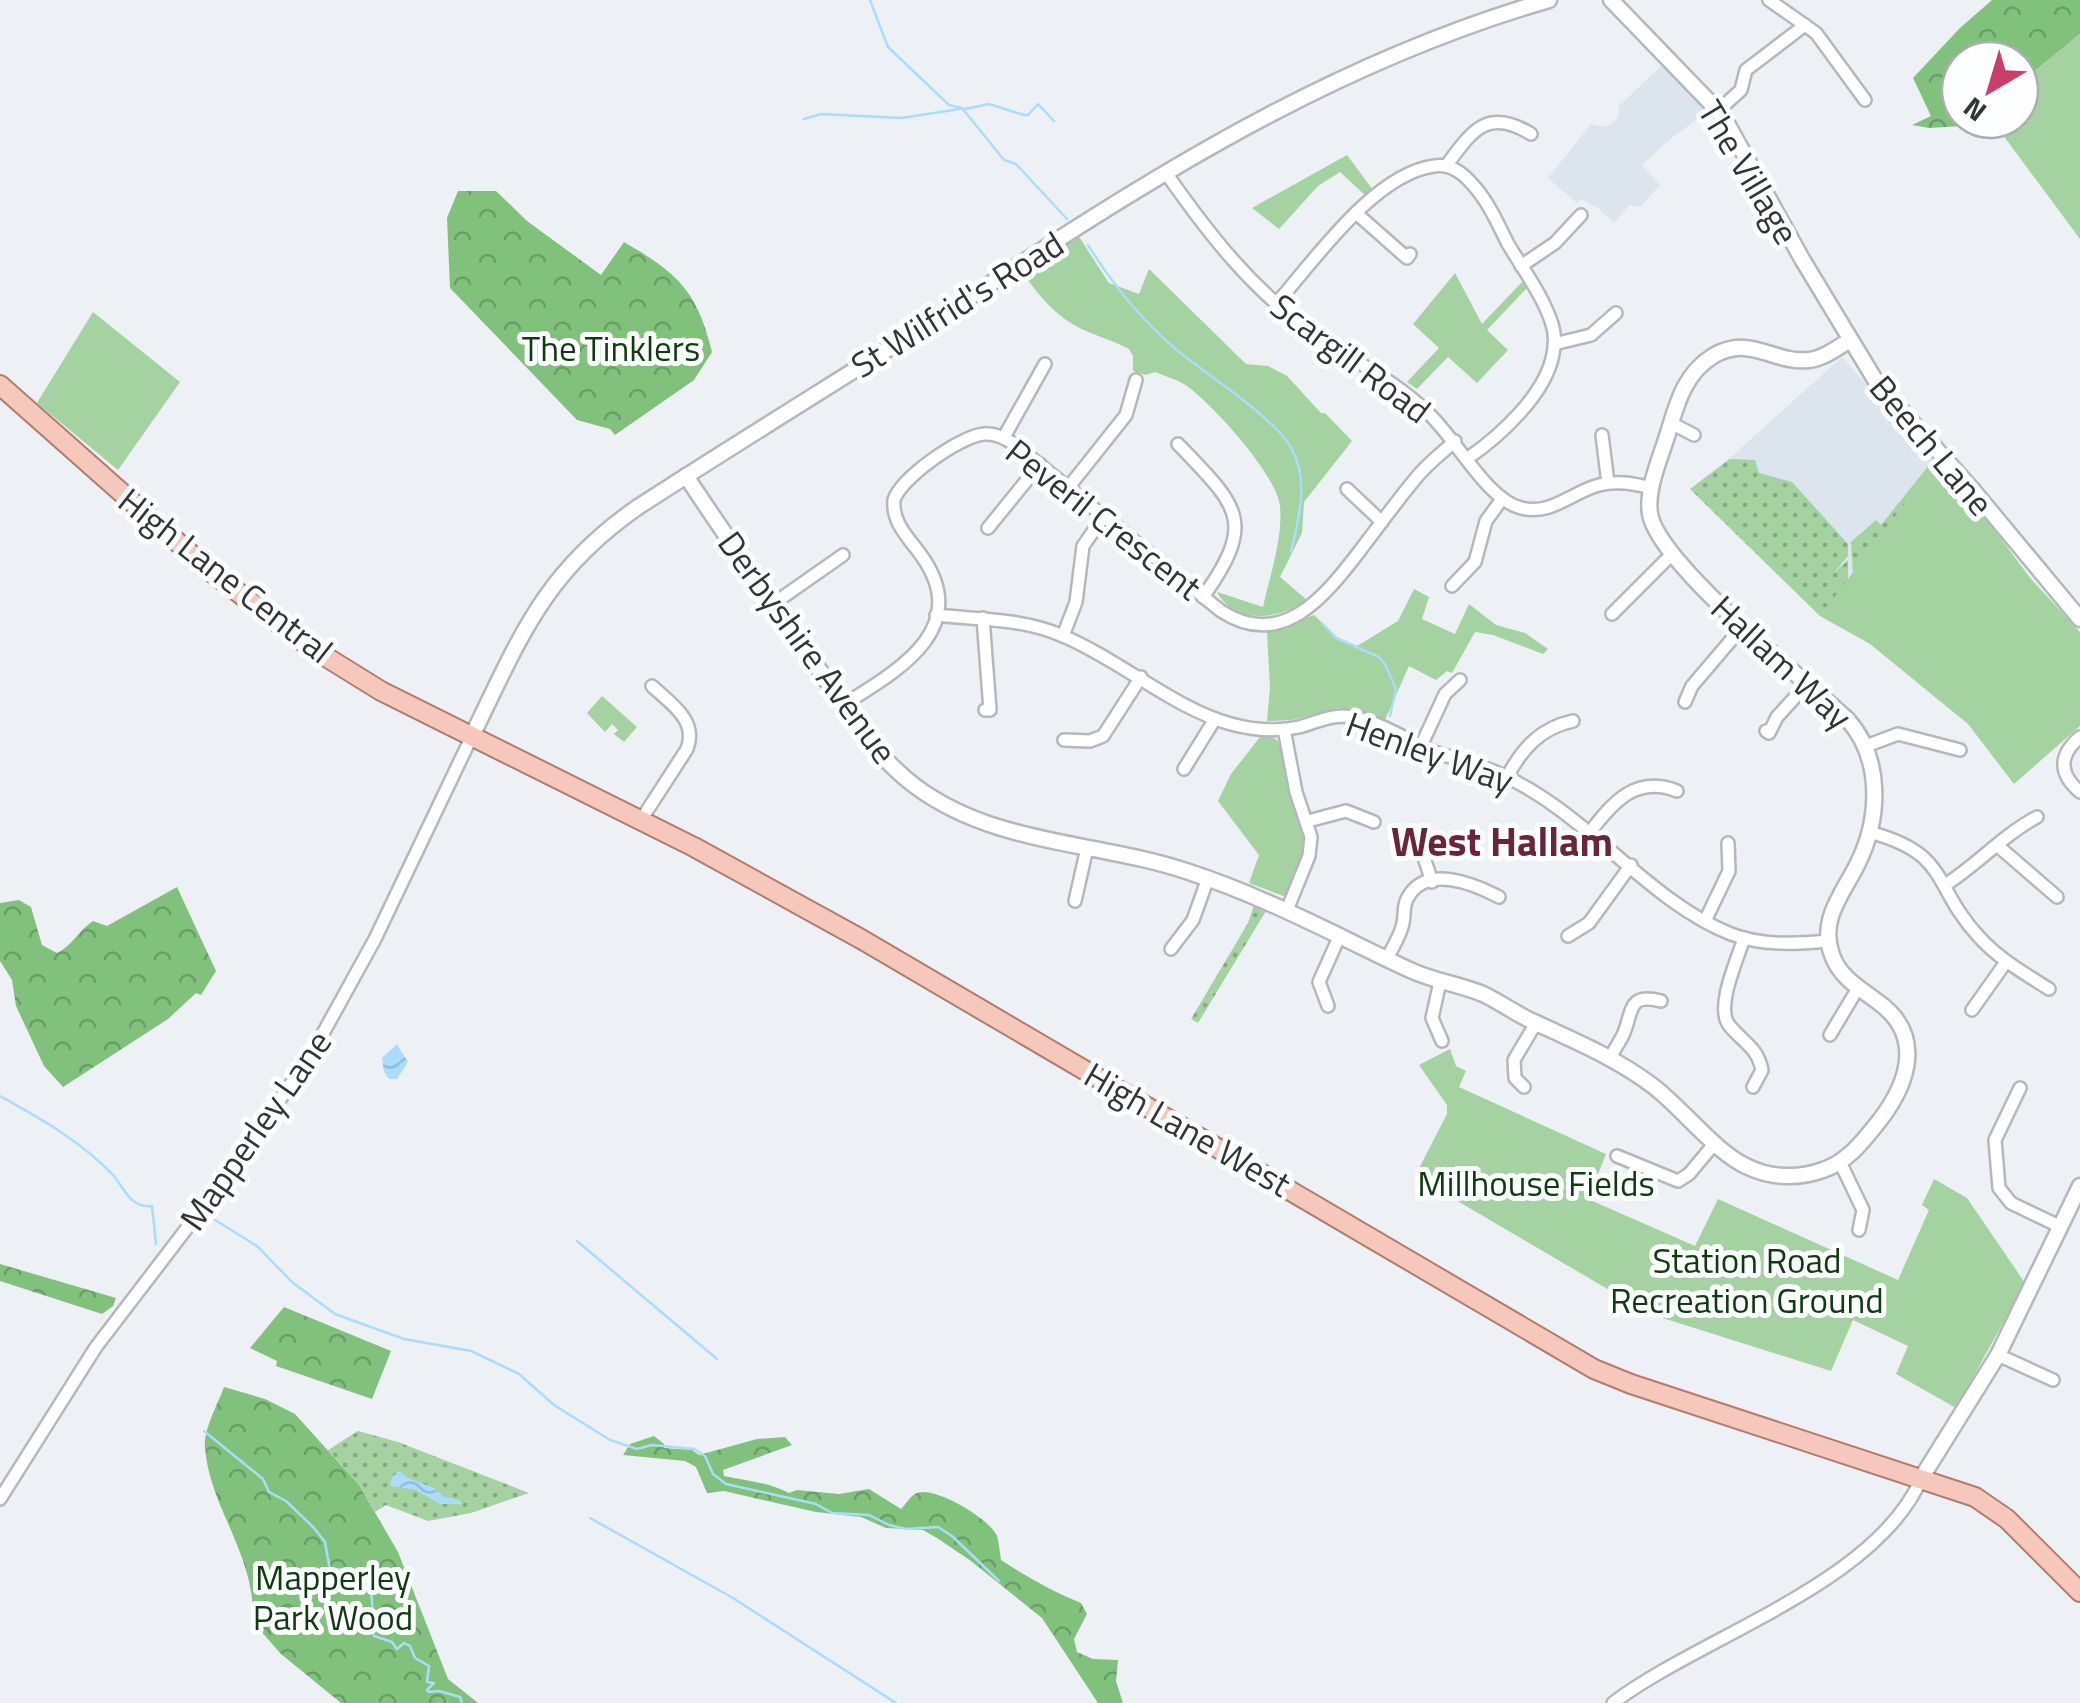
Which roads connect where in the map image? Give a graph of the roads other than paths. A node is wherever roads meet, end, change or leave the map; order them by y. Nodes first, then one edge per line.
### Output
1 (1549, 0) edge
2 (1611, 0) edge
3 (1769, 0) edge
4 (1805, 25) junction
5 (1859, 97) dead end
6 (1718, 110) junction
7 (1531, 134) dead end
8 (1446, 166) junction
9 (1166, 174) junction
10 (1356, 213) junction
11 (1574, 218) dead end
12 (1410, 254) dead end
13 (1802, 259) joint
14 (1521, 266) junction
15 (1276, 304) junction
16 (1610, 315) dead end
17 (1850, 340) junction
18 (1554, 344) junction
19 (1045, 363) dead end
20 (1136, 380) dead end
21 (0, 386) edge
22 (1671, 423) junction
23 (1602, 434) dead end
24 (1694, 436) dead end
25 (1004, 438) junction
26 (1456, 442) junction
27 (1178, 444) dead end
28 (1468, 458) junction
29 (1040, 464) junction
30 (686, 476) junction
31 (1608, 483) junction
32 (1348, 485) dead end
33 (1068, 488) junction
34 (1652, 488) junction
35 (1502, 499) junction
36 (1104, 516) junction
37 (1382, 522) junction
38 (996, 523) dead end
39 (1670, 555) junction
40 (851, 567) dead end
41 (1452, 586) dead end
42 (1203, 597) junction
43 (773, 604) junction
44 (1612, 614) dead end
45 (936, 615) junction
46 (983, 618) junction
47 (2080, 619) edge
48 (1744, 625) junction
49 (1063, 636) junction
50 (1141, 677) junction
51 (1453, 682) dead end
52 (1808, 683) junction
53 (652, 686) dead end
54 (1685, 702) dead end
55 (843, 705) junction
56 (985, 710) dead end
57 (1215, 719) junction
58 (1565, 720) dead end
59 (1284, 729) junction
60 (1766, 732) dead end
61 (2080, 736) edge
62 (471, 738) junction
63 (1064, 740) dead end
64 (1421, 746) junction
65 (1866, 746) junction
66 (1960, 750) dead end
67 (1184, 770) dead end
68 (1507, 777) junction
69 (1672, 787) dead end
70 (2080, 792) edge
71 (2037, 818) dead end
72 (641, 820) junction
73 (1308, 820) junction
74 (1374, 822) dead end
75 (1590, 832) junction
76 (1869, 832) junction
77 (1417, 846) dead end
78 (1998, 846) junction
79 (1087, 848) junction
80 (1732, 849) dead end
81 (1631, 865) junction
82 (1208, 878) junction
83 (1432, 882) junction
84 (1945, 885) junction
85 (2058, 896) dead end
86 (1499, 897) dead end
87 (1075, 902) dead end
88 (1287, 910) junction
89 (1705, 921) junction
90 (1340, 935) junction
91 (1575, 936) dead end
92 (1744, 938) junction
93 (1828, 941) junction
94 (1172, 949) dead end
95 (1387, 959) junction
96 (2006, 962) junction
97 (1440, 982) junction
98 (1858, 988) junction
99 (2049, 988) dead end
100 (1661, 1001) dead end
101 (1328, 1006) dead end
102 (1972, 1010) dead end
103 (1536, 1023) junction
104 (1830, 1035) dead end
105 (1442, 1041) dead end
106 (1610, 1058) junction
107 (1517, 1085) dead end
108 (1754, 1087) dead end
109 (2020, 1088) dead end
110 (1714, 1142) junction
111 (1617, 1156) dead end
112 (1840, 1162) junction
113 (1997, 1164) junction
114 (2014, 1166) dead end
115 (2080, 1186) edge
116 (1865, 1224) dead end
117 (2061, 1226) junction
118 (1998, 1355) junction
119 (2053, 1380) dead end
120 (1922, 1477) junction
121 (0, 1499) edge
122 (2080, 1592) edge
123 (1613, 1703) edge

1 - 9 street, St Wilfrid's Road
2 - 6 street, The Village
3 - 4 street
4 - 5 street
4 - 6 street
6 - 13 street, The Village
7 - 8 street
8 - 10 street
8 - 14 street
9 - 15 street, Scargill Road
9 - 30 street, St Wilfrid's Road
10 - 12 street
10 - 15 street
11 - 14 street
13 - 17 street, Beech Lane
14 - 18 street
15 - 26 street, Scargill Road
16 - 18 street
17 - 22 street, Hallam Way
17 - 47 street, Beech Lane
18 - 28 street
19 - 25 street
20 - 33 street
21 - 62 main road, High Lane Central
22 - 24 street
22 - 34 street, Hallam Way
23 - 31 street
25 - 29 street, Peveril Crescent
25 - 45 street, Peveril Crescent
26 - 28 street, Scargill Road
26 - 37 street, Peveril Crescent
27 - 42 street
28 - 35 street, Scargill Road
29 - 33 street, Peveril Crescent
29 - 38 street
30 - 43 street, Derbyshire Avenue
30 - 62 street, St Wilfrid's Road
31 - 34 street
31 - 35 street
32 - 37 street
33 - 36 street, Peveril Crescent
34 - 39 street, Hallam Way
35 - 41 street
36 - 42 street, Peveril Crescent
36 - 49 street
37 - 42 street, Peveril Crescent
39 - 44 street
39 - 48 street, Hallam Way
40 - 43 street
43 - 55 street, Derbyshire Avenue
45 - 46 street, Henley Way
45 - 55 street
46 - 49 street, Henley Way
46 - 56 street
48 - 52 street, Hallam Way
48 - 54 street
49 - 50 street, Henley Way
50 - 57 street, Henley Way
50 - 63 street
51 - 64 street
52 - 60 street
52 - 65 street, Hallam Way
53 - 72 street
55 - 79 street, Derbyshire Avenue
57 - 59 street, Henley Way
57 - 67 street
58 - 68 street
59 - 64 street, Henley Way
59 - 73 street
61 - 70 street
62 - 72 main road, High Lane West
62 - 121 street, Mapperley Lane
64 - 68 street, Henley Way
65 - 66 street
65 - 76 street, Hallam Way
68 - 75 street, Henley Way
69 - 75 street
71 - 78 street
72 - 120 main road, High Lane West
73 - 74 street
73 - 88 street
75 - 81 street, Henley Way
76 - 84 street
76 - 93 street, Hallam Way
77 - 83 street
78 - 84 street
78 - 85 street
79 - 82 street, Derbyshire Avenue
79 - 87 street
80 - 89 street
81 - 89 street, Henley Way
81 - 91 street
82 - 88 street, Derbyshire Avenue
82 - 94 street
83 - 86 street
83 - 95 street
84 - 96 street
88 - 90 street
89 - 92 street, Henley Way
90 - 95 street
90 - 101 street
92 - 93 street, Henley Way
92 - 108 street
93 - 98 street
95 - 97 street
96 - 99 street
96 - 102 street
97 - 103 street
97 - 105 street
98 - 104 street
98 - 112 street
100 - 106 street
103 - 106 street
103 - 107 street
106 - 110 street
109 - 113 street
110 - 111 street
110 - 112 street
112 - 116 street
113 - 114 street
113 - 117 street
115 - 117 street
117 - 118 street
118 - 119 street
118 - 120 street
120 - 122 main road, High Lane West
120 - 123 street

